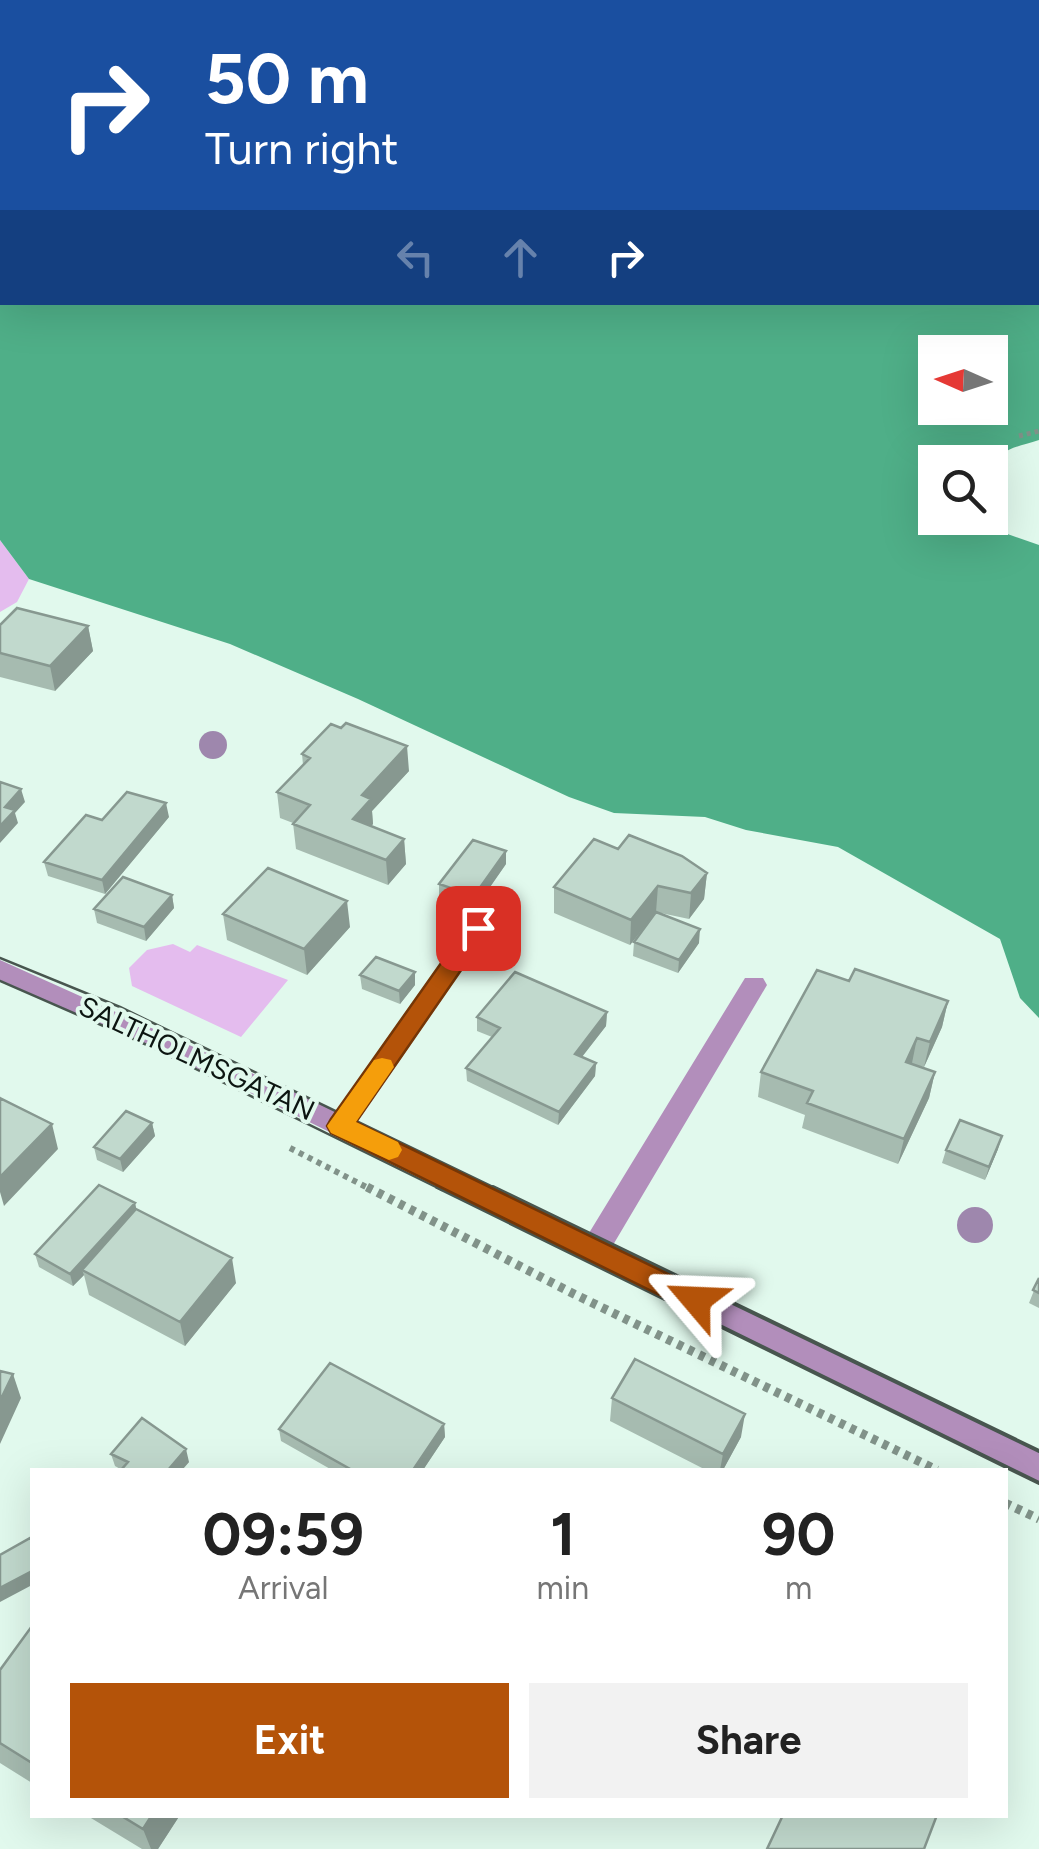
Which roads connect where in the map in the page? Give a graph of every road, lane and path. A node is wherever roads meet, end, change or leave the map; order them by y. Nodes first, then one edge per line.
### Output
1 (1039, 431) edge
2 (1020, 436) dead end
3 (478, 928) dead end
4 (0, 969) edge
5 (754, 985) dead end
6 (340, 1126) junction
7 (282, 1144) dead end
8 (594, 1251) junction
9 (1039, 1467) edge
10 (933, 1468) edge
11 (1008, 1504) edge
12 (1039, 1520) edge

1 - 2 path
3 - 6 street
4 - 6 street, SALTHOLMSGATAN
5 - 8 street
6 - 8 street, SALTHOLMSGATAN
7 - 10 path
8 - 9 street, SALTHOLMSGATAN
11 - 12 path

